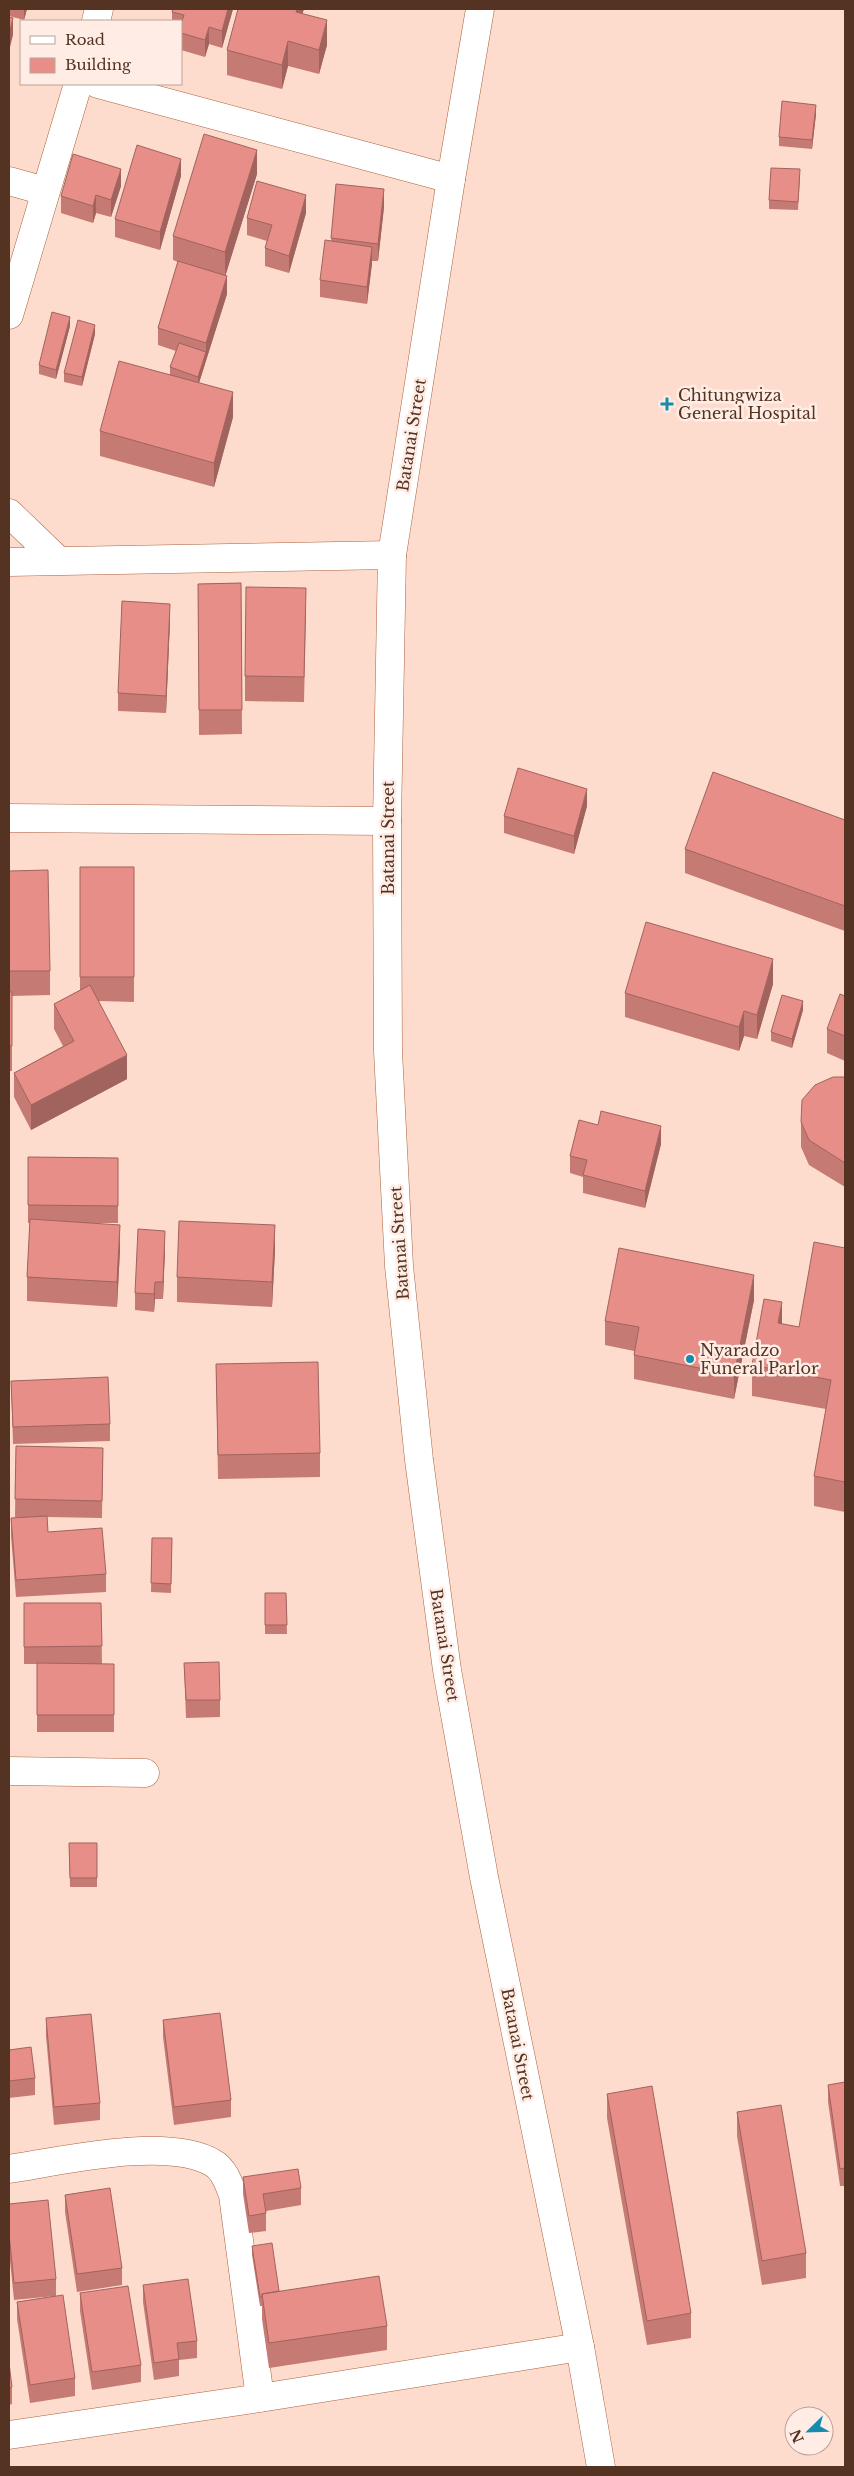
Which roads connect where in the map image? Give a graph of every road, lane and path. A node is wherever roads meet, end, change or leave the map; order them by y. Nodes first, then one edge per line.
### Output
1 (480, 9) edge
2 (78, 85) edge
3 (102, 85) edge
4 (450, 179) junction
5 (9, 182) edge
6 (45, 192) junction
7 (9, 315) edge
8 (9, 514) edge
9 (392, 556) junction
10 (59, 561) junction
11 (9, 562) edge
12 (9, 818) edge
13 (387, 821) junction
14 (9, 1771) edge
15 (145, 1773) dead end
16 (9, 2169) edge
17 (580, 2347) junction
18 (260, 2398) junction
19 (9, 2435) edge
20 (601, 2467) edge

1 - 4 street, Batanai Street
2 - 6 street
3 - 4 street
4 - 9 street, Batanai Street
5 - 6 street
6 - 7 street
8 - 10 street
9 - 10 street
9 - 13 street, Batanai Street
10 - 11 street
12 - 13 street
13 - 17 street, Batanai Street
14 - 15 street
16 - 18 street
17 - 18 street
17 - 20 street, Batanai Street
18 - 19 street

